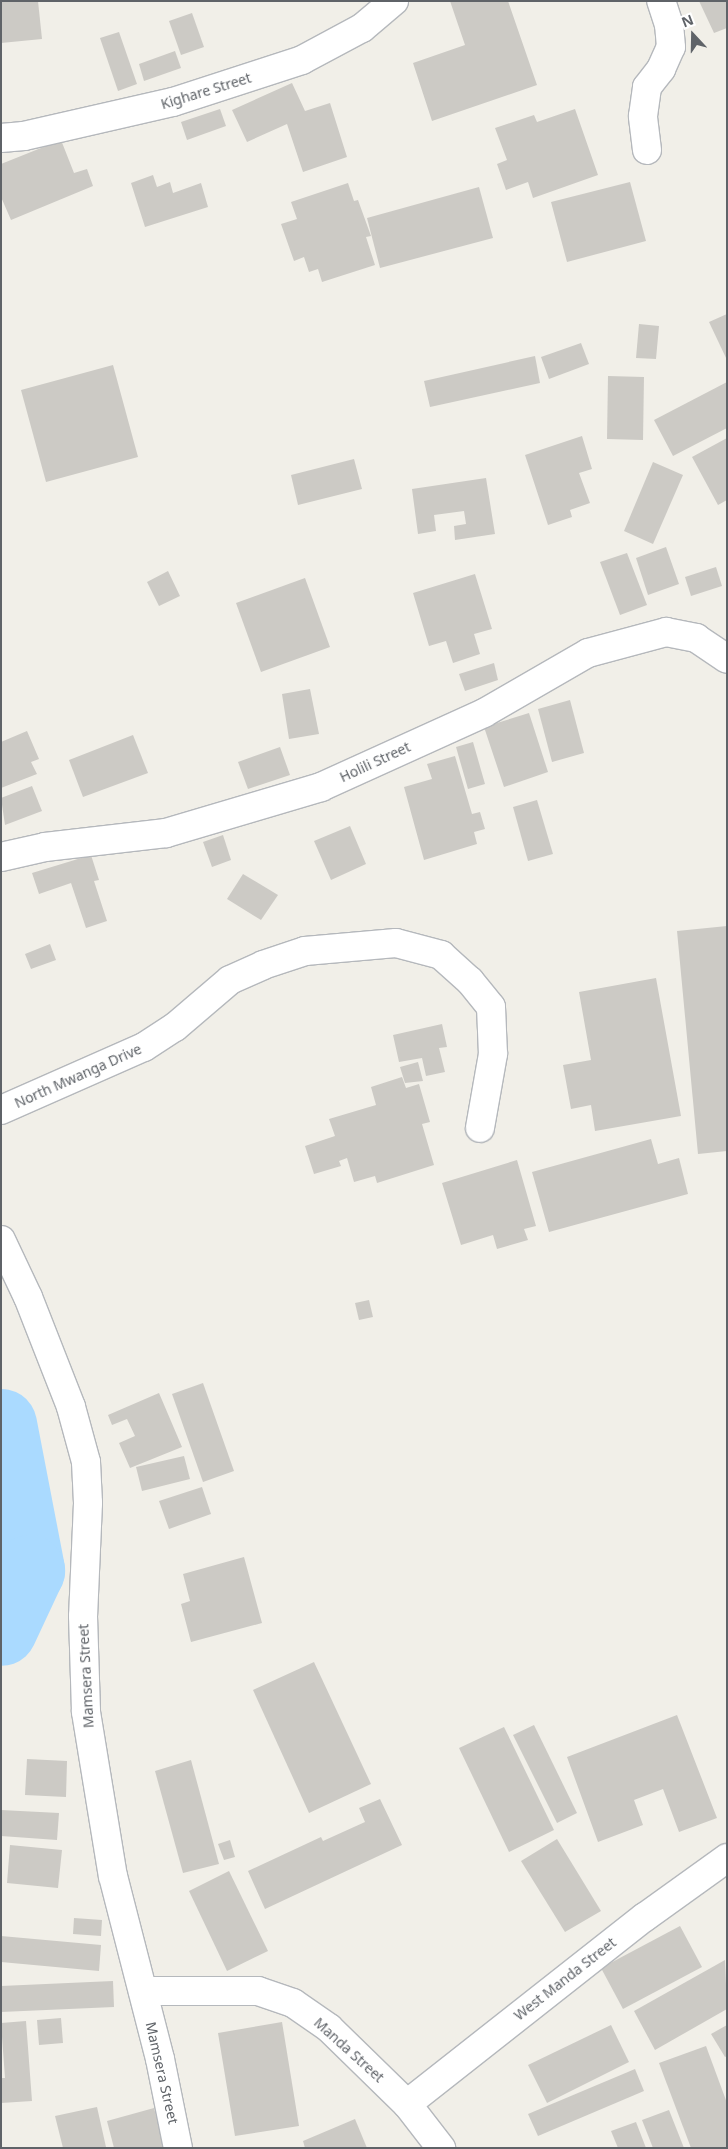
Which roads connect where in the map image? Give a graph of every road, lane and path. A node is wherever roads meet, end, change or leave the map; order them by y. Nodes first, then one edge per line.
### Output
1 (394, 1) edge
2 (661, 1) edge
3 (1, 138) edge
4 (647, 150) dead end
5 (727, 659) edge
6 (1, 857) edge
7 (1, 1110) edge
8 (480, 1128) dead end
9 (1, 1240) edge
10 (727, 1858) edge
11 (143, 1992) junction
12 (407, 2104) junction
13 (178, 2148) edge
14 (441, 2148) edge

1 - 3 street, Kighare Street
2 - 4 street
5 - 6 street, Holili Street
7 - 8 street, North Mwanga Drive
9 - 11 street, Mamsera Street
10 - 12 street, West Manda Street
11 - 12 street, Manda Street
11 - 13 street, Mamsera Street
12 - 14 street, Manda Street

